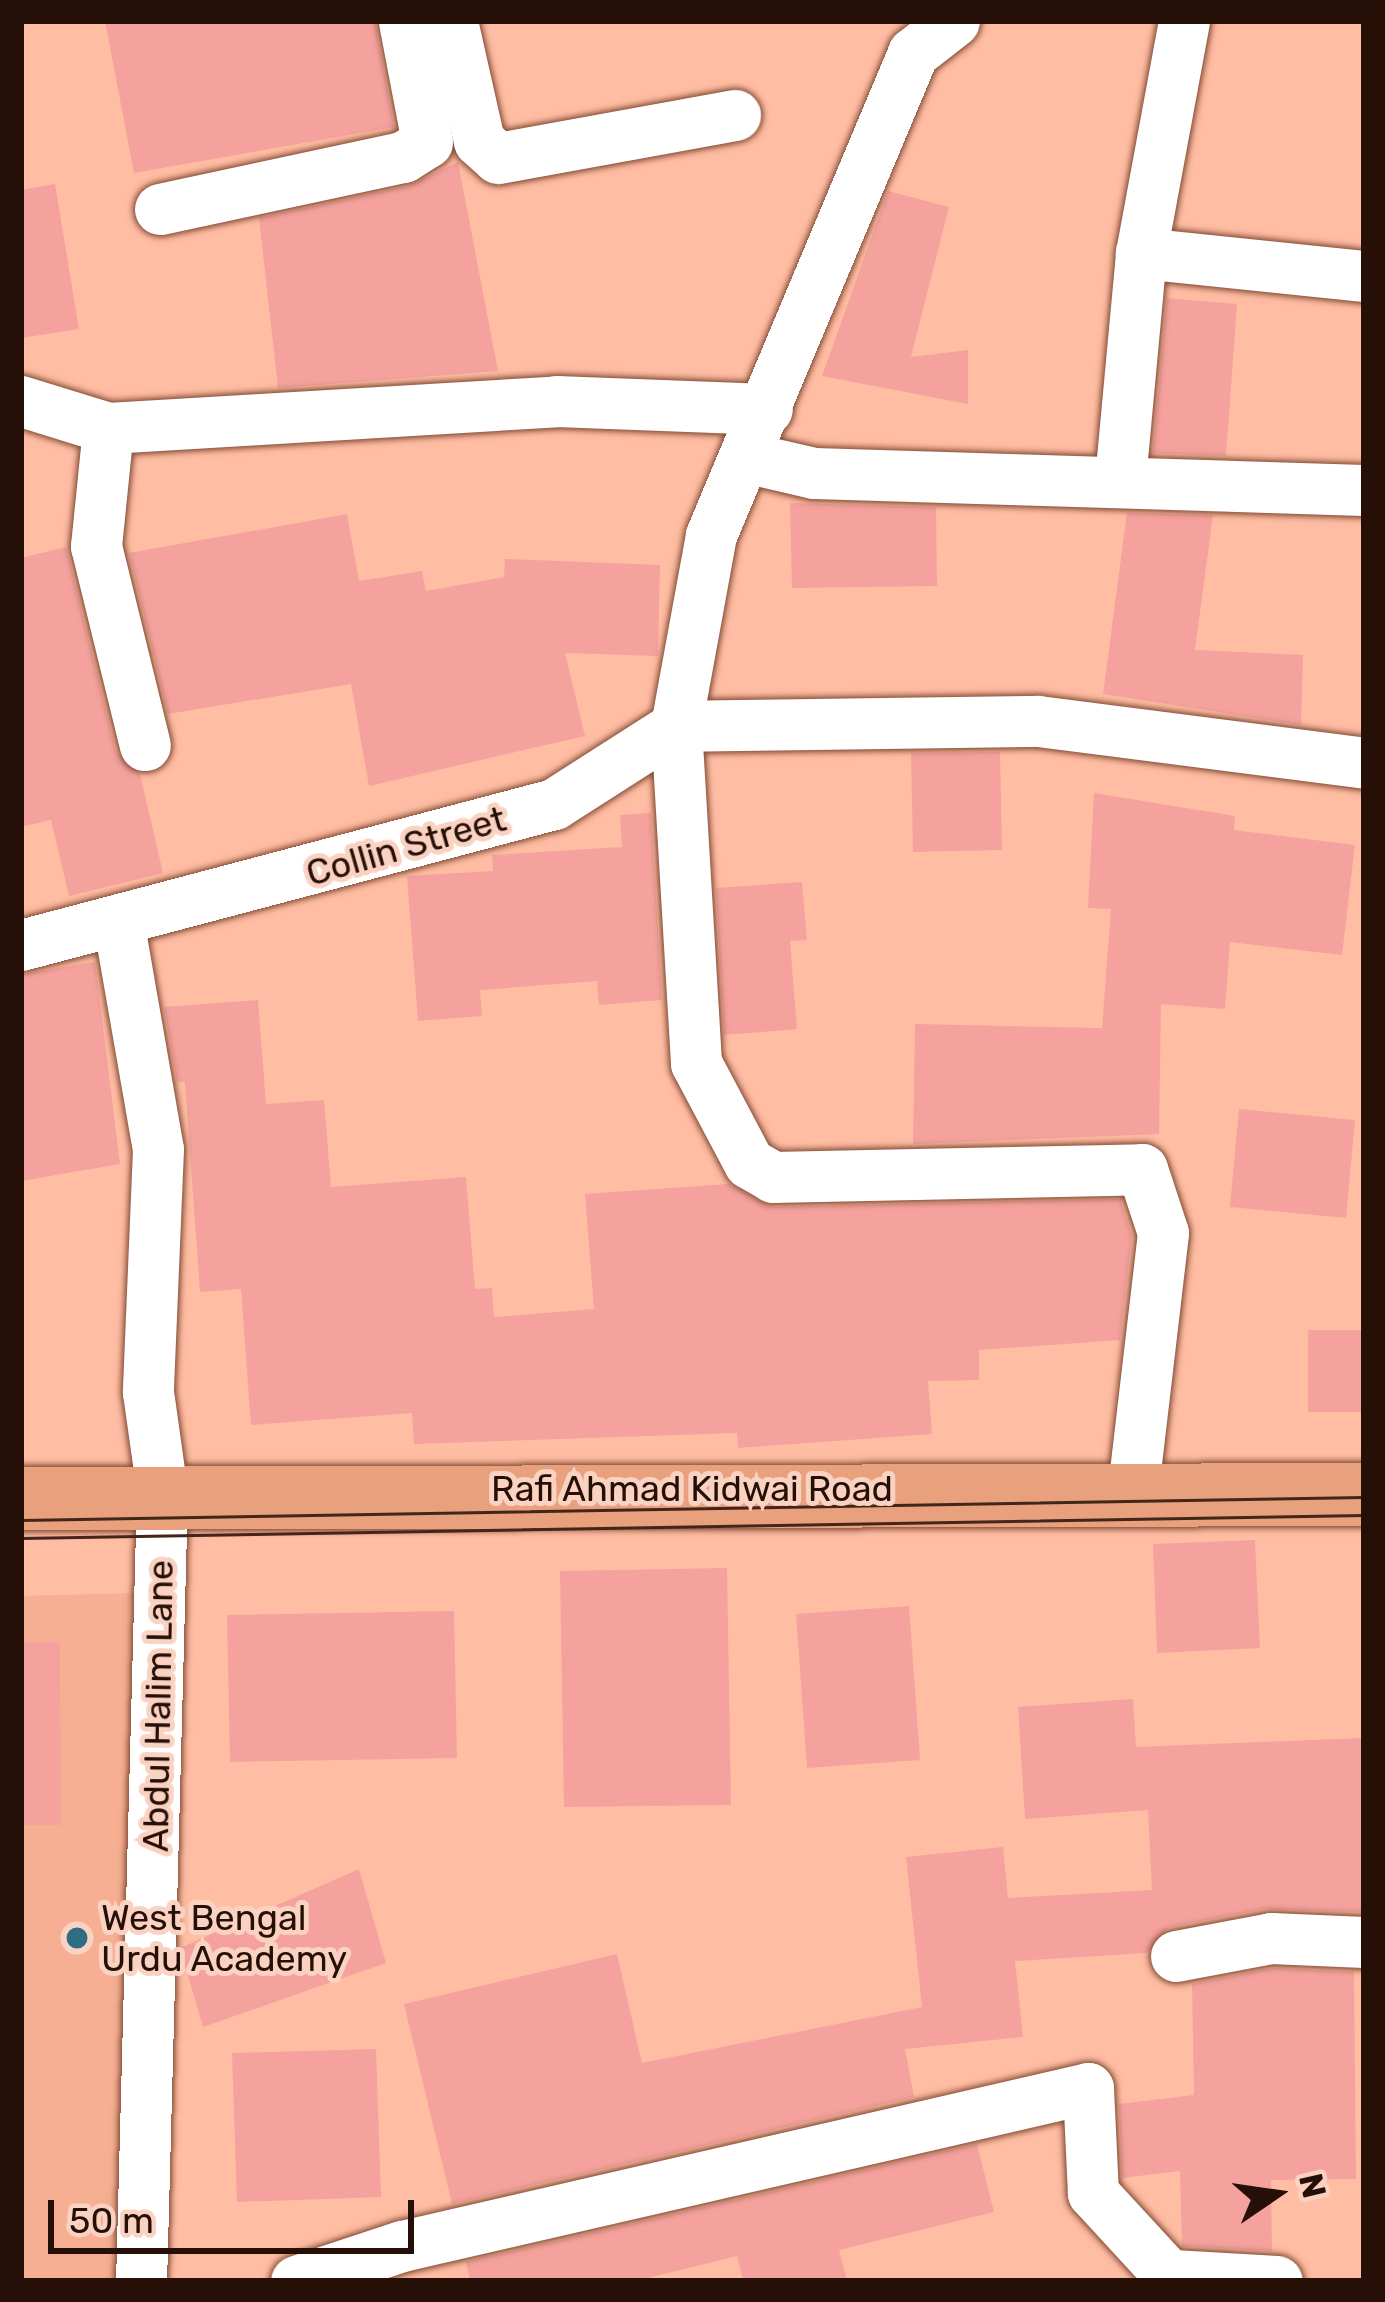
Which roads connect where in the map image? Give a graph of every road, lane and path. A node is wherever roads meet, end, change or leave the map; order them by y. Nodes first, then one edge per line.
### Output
1 (404, 21) edge
2 (452, 21) edge
3 (954, 21) edge
4 (1184, 21) edge
5 (735, 116) dead end
6 (160, 208) dead end
7 (1141, 253) junction
8 (1364, 276) edge
9 (21, 401) edge
10 (767, 409) junction
11 (108, 428) junction
12 (749, 458) junction
13 (1120, 480) junction
14 (1364, 490) edge
15 (676, 726) junction
16 (145, 745) dead end
17 (1364, 764) edge
18 (119, 926) junction
19 (21, 944) edge
20 (1133, 1487) junction
21 (162, 1492) junction
22 (1364, 1494) edge
23 (21, 1498) edge
24 (1364, 1942) edge
25 (1176, 1956) dead end
26 (1173, 2278) edge
27 (141, 2281) edge
28 (296, 2281) edge
29 (1276, 2281) edge

1 - 6 street
2 - 5 street
3 - 10 street
4 - 7 street
7 - 8 street
7 - 13 street
9 - 11 street
10 - 11 street
10 - 12 street
11 - 16 street
12 - 13 street
12 - 15 street
13 - 14 street
15 - 17 street
15 - 18 street, Collin Street
15 - 20 street
18 - 19 street, Collin Street
18 - 21 street
20 - 21 main road, Rafi Ahmad Kidwai Road
20 - 22 main road, Rafi Ahmad Kidwai Road
21 - 23 main road, Rafi Ahmad Kidwai Road
21 - 27 street, Abdul Halim Lane
24 - 25 street
26 - 28 street
26 - 29 street

